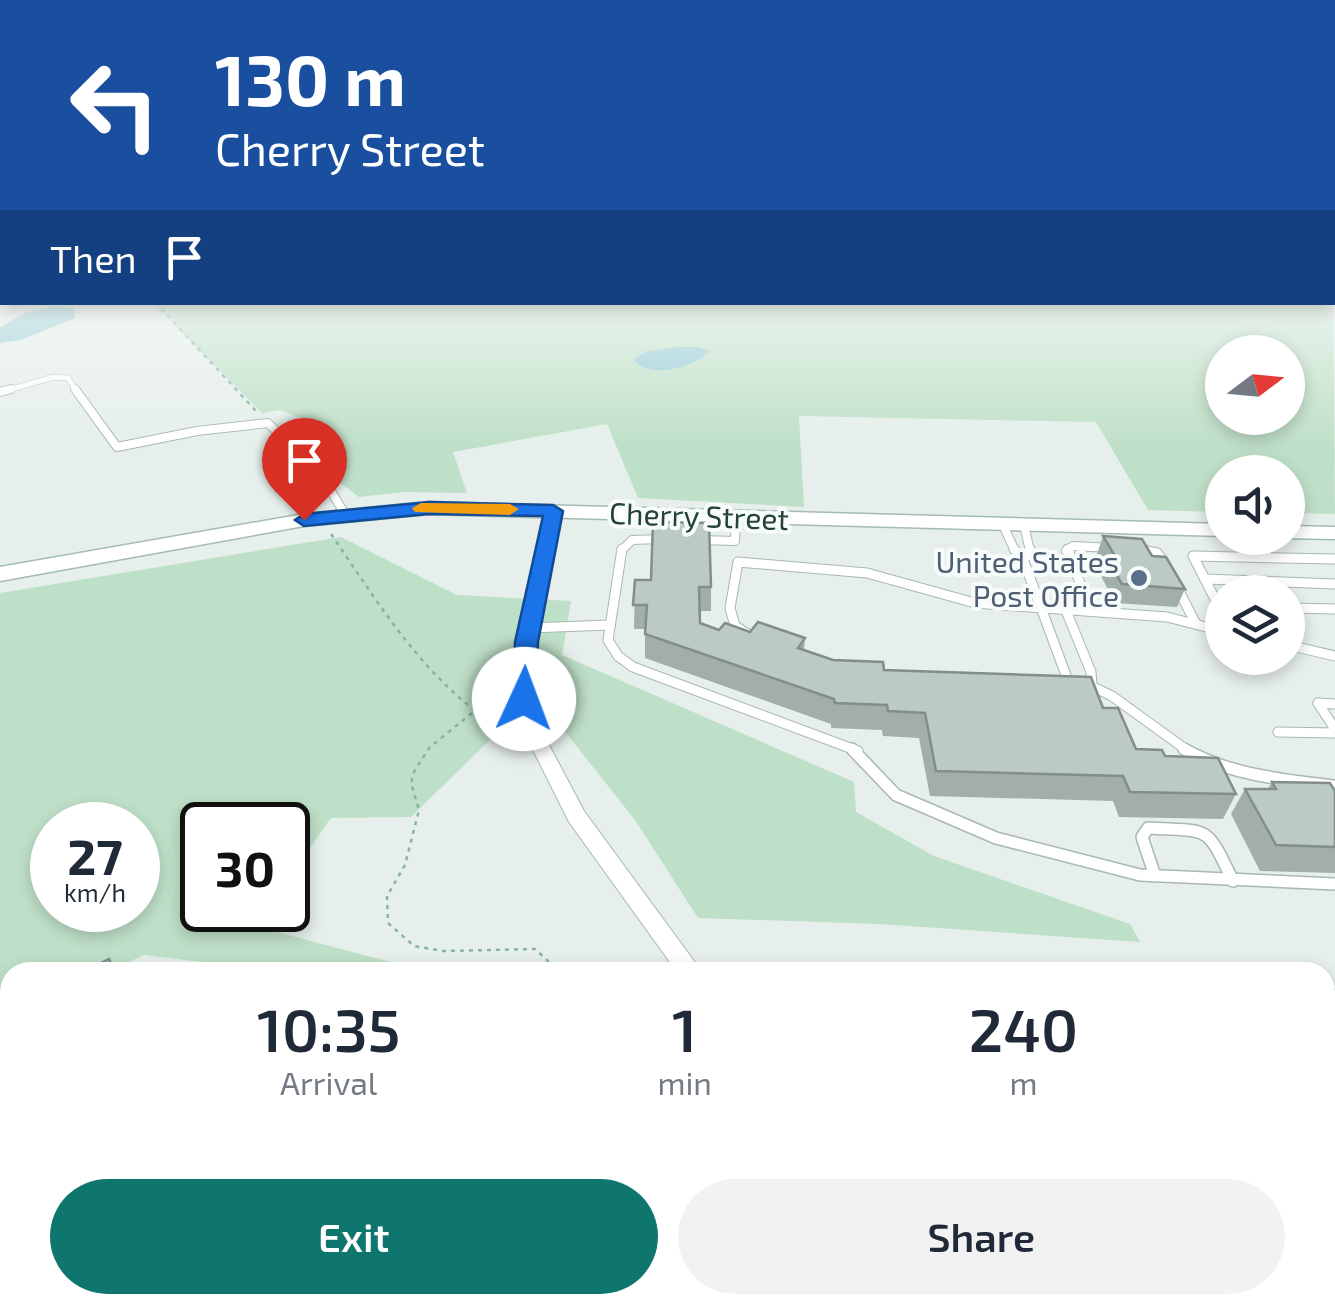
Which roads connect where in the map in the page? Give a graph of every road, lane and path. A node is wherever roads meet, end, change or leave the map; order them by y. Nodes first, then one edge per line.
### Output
1 (176, 324) edge
2 (0, 392) edge
3 (268, 424) junction
4 (553, 511) junction
5 (344, 514) junction
6 (736, 517) junction
7 (316, 518) junction
8 (1013, 524) junction
9 (1205, 530) edge
10 (1305, 532) edge
11 (1335, 533) edge
12 (670, 539) edge
13 (686, 539) edge
14 (735, 540) junction
15 (1268, 557) joint
16 (1024, 559) junction
17 (1335, 559) edge
18 (738, 562) junction
19 (0, 574) edge
20 (1205, 579) edge
21 (1305, 583) edge
22 (1335, 584) edge
23 (1043, 608) junction
24 (1064, 608) junction
25 (1090, 609) junction
26 (1305, 609) edge
27 (1335, 610) edge
28 (1196, 624) junction
29 (610, 625) junction
30 (1205, 626) edge
31 (530, 628) junction
32 (760, 641) edge
33 (1305, 650) edge
34 (1335, 656) edge
35 (1055, 678) edge
36 (1067, 678) junction
37 (1092, 686) junction
38 (1335, 704) edge
39 (472, 714) junction
40 (1335, 731) edge
41 (1278, 732) dead end
42 (542, 748) junction
43 (1335, 786) edge
44 (1155, 876) junction
45 (1232, 881) junction
46 (1335, 884) edge
47 (550, 962) edge
48 (683, 962) edge

1 - 3 path
2 - 3 lane
3 - 5 lane
4 - 5 street, Cherry Street
4 - 6 street, Cherry Street
4 - 31 street
5 - 7 street, Cherry Street
6 - 8 street, Cherry Street
6 - 14 lane
7 - 19 street, Cherry Street
7 - 39 path
8 - 9 street, Cherry Street
8 - 16 lane
8 - 16 lane
10 - 11 street
12 - 29 lane
13 - 14 lane
14 - 18 lane
15 - 17 lane
15 - 20 lane
16 - 23 lane
18 - 23 lane
18 - 32 lane
21 - 22 lane
23 - 24 lane
23 - 36 lane
24 - 25 lane
24 - 37 lane
25 - 28 lane
25 - 28 lane
26 - 27 lane
28 - 30 lane
29 - 31 lane
29 - 44 lane
31 - 42 street
33 - 34 lane
35 - 36 lane
36 - 37 lane
37 - 43 lane
38 - 40 lane
39 - 42 path
39 - 47 path
40 - 41 lane
42 - 48 street
44 - 45 lane
44 - 45 lane
45 - 46 lane

